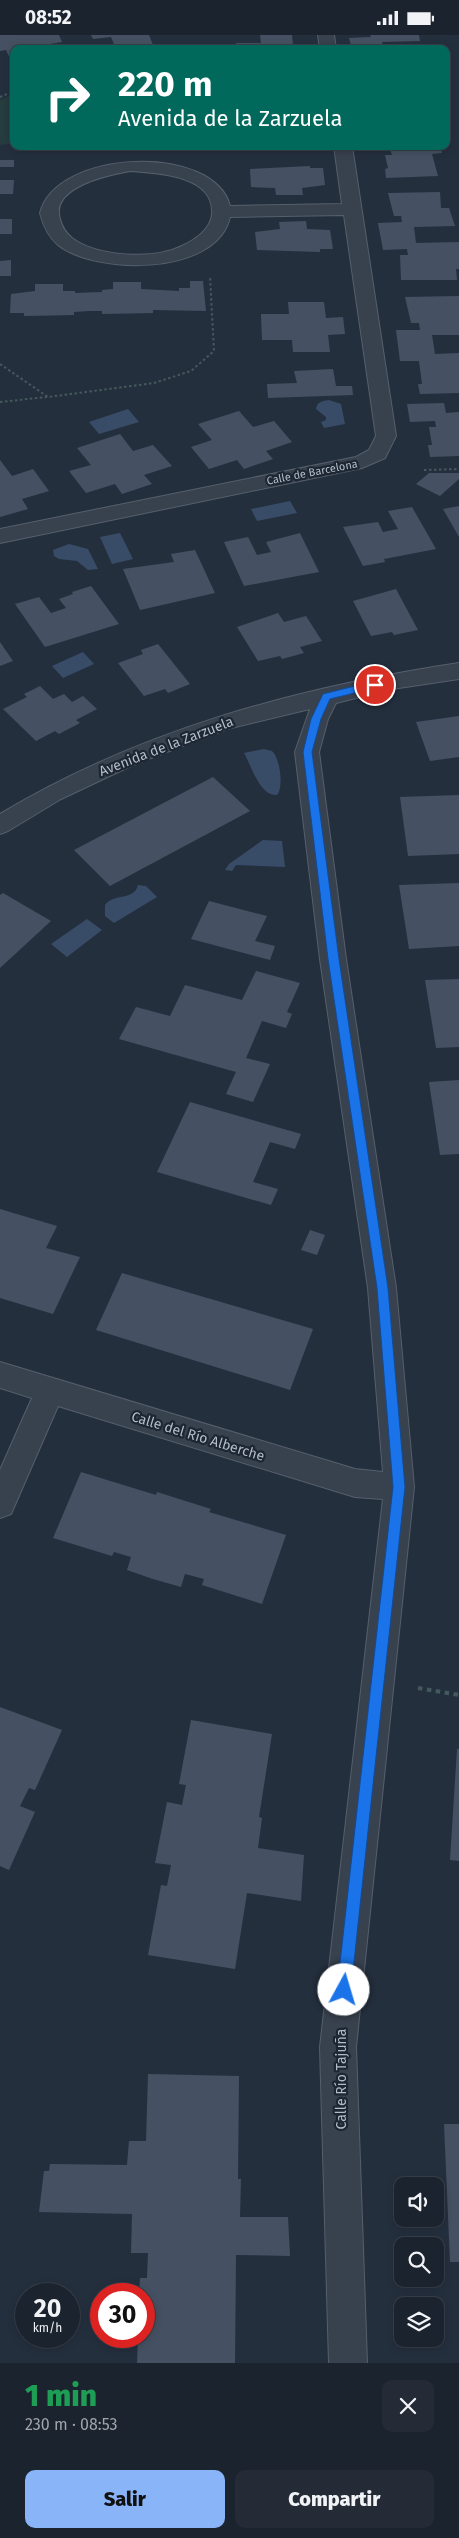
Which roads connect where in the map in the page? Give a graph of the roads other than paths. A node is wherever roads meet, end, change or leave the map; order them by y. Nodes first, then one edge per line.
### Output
1 (344, 150) edge
2 (352, 209) junction
3 (222, 211) junction
4 (0, 536) edge
5 (459, 671) edge
6 (326, 697) junction
7 (0, 825) edge
8 (0, 1375) edge
9 (50, 1391) junction
10 (399, 1487) junction
11 (0, 1504) edge
12 (348, 2363) edge

1 - 2 street, Calle de Barcelona
2 - 3 street
2 - 4 street, Calle de Barcelona
3 - 3 street
5 - 6 street, Avenida de la Zarzuela
6 - 7 street, Avenida de la Zarzuela
6 - 10 street, Calle Río Tajuña
8 - 9 street, Calle del Río Alberche
9 - 10 street, Calle del Río Alberche
9 - 11 street
10 - 12 street, Calle Río Tajuña

